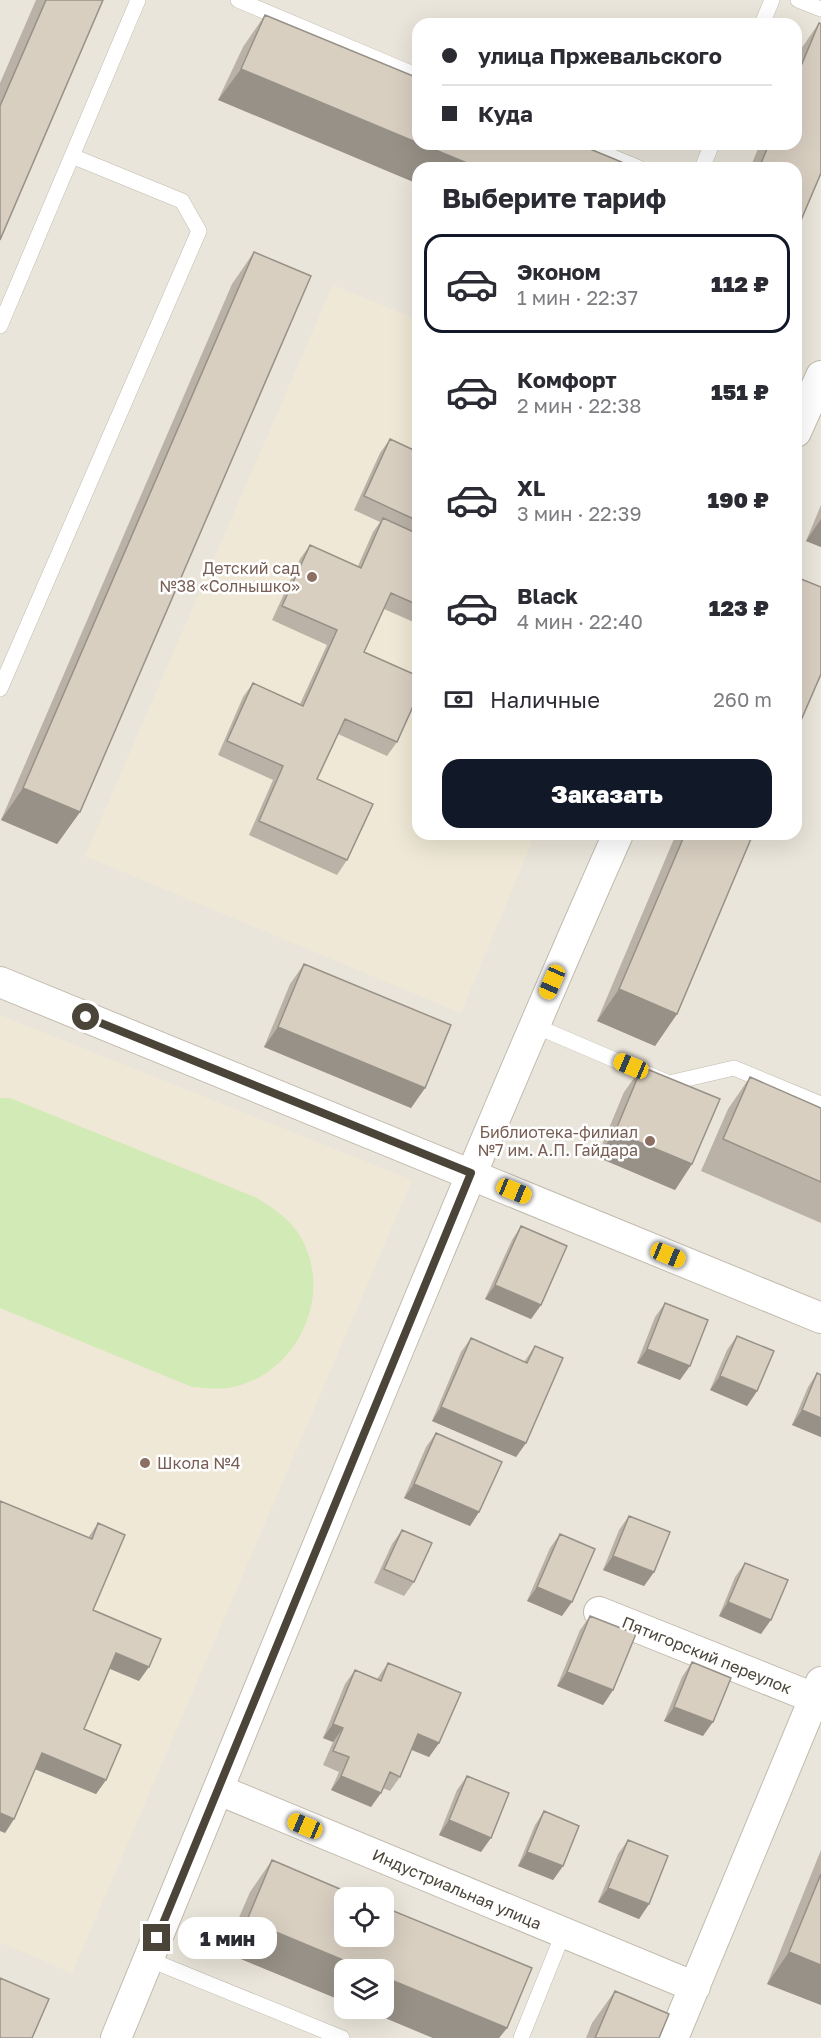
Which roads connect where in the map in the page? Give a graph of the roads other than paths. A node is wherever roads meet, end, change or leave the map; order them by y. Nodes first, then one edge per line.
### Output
1 (138, 0) edge
2 (238, 0) edge
3 (772, 0) edge
4 (798, 0) edge
5 (821, 9) edge
6 (764, 18) edge
7 (412, 73) edge
8 (596, 150) edge
9 (72, 156) junction
10 (624, 162) edge
11 (0, 326) edge
12 (809, 391) edge
13 (802, 413) edge
14 (0, 689) edge
15 (615, 840) edge
16 (0, 982) edge
17 (533, 1025) junction
18 (821, 1104) edge
19 (471, 1173) junction
20 (821, 1318) edge
21 (599, 1612) dead end
22 (818, 1690) edge
23 (219, 1790) junction
24 (563, 1934) junction
25 (148, 1959) junction
26 (695, 1987) junction
27 (116, 2038) edge
28 (342, 2038) edge
29 (521, 2038) edge
30 (674, 2038) edge

1 - 9 lane
2 - 7 lane
3 - 6 lane
4 - 5 lane
8 - 10 lane
9 - 11 lane
9 - 14 lane
12 - 13 street
15 - 17 street
16 - 19 street
17 - 18 lane
17 - 19 street
19 - 20 street
19 - 23 street
21 - 22 street, Пятигорский переулок
22 - 26 street
23 - 24 street, Индустриальная улица
23 - 25 street
24 - 26 street, Индустриальная улица
24 - 29 lane
25 - 27 street
25 - 28 lane
26 - 30 street

